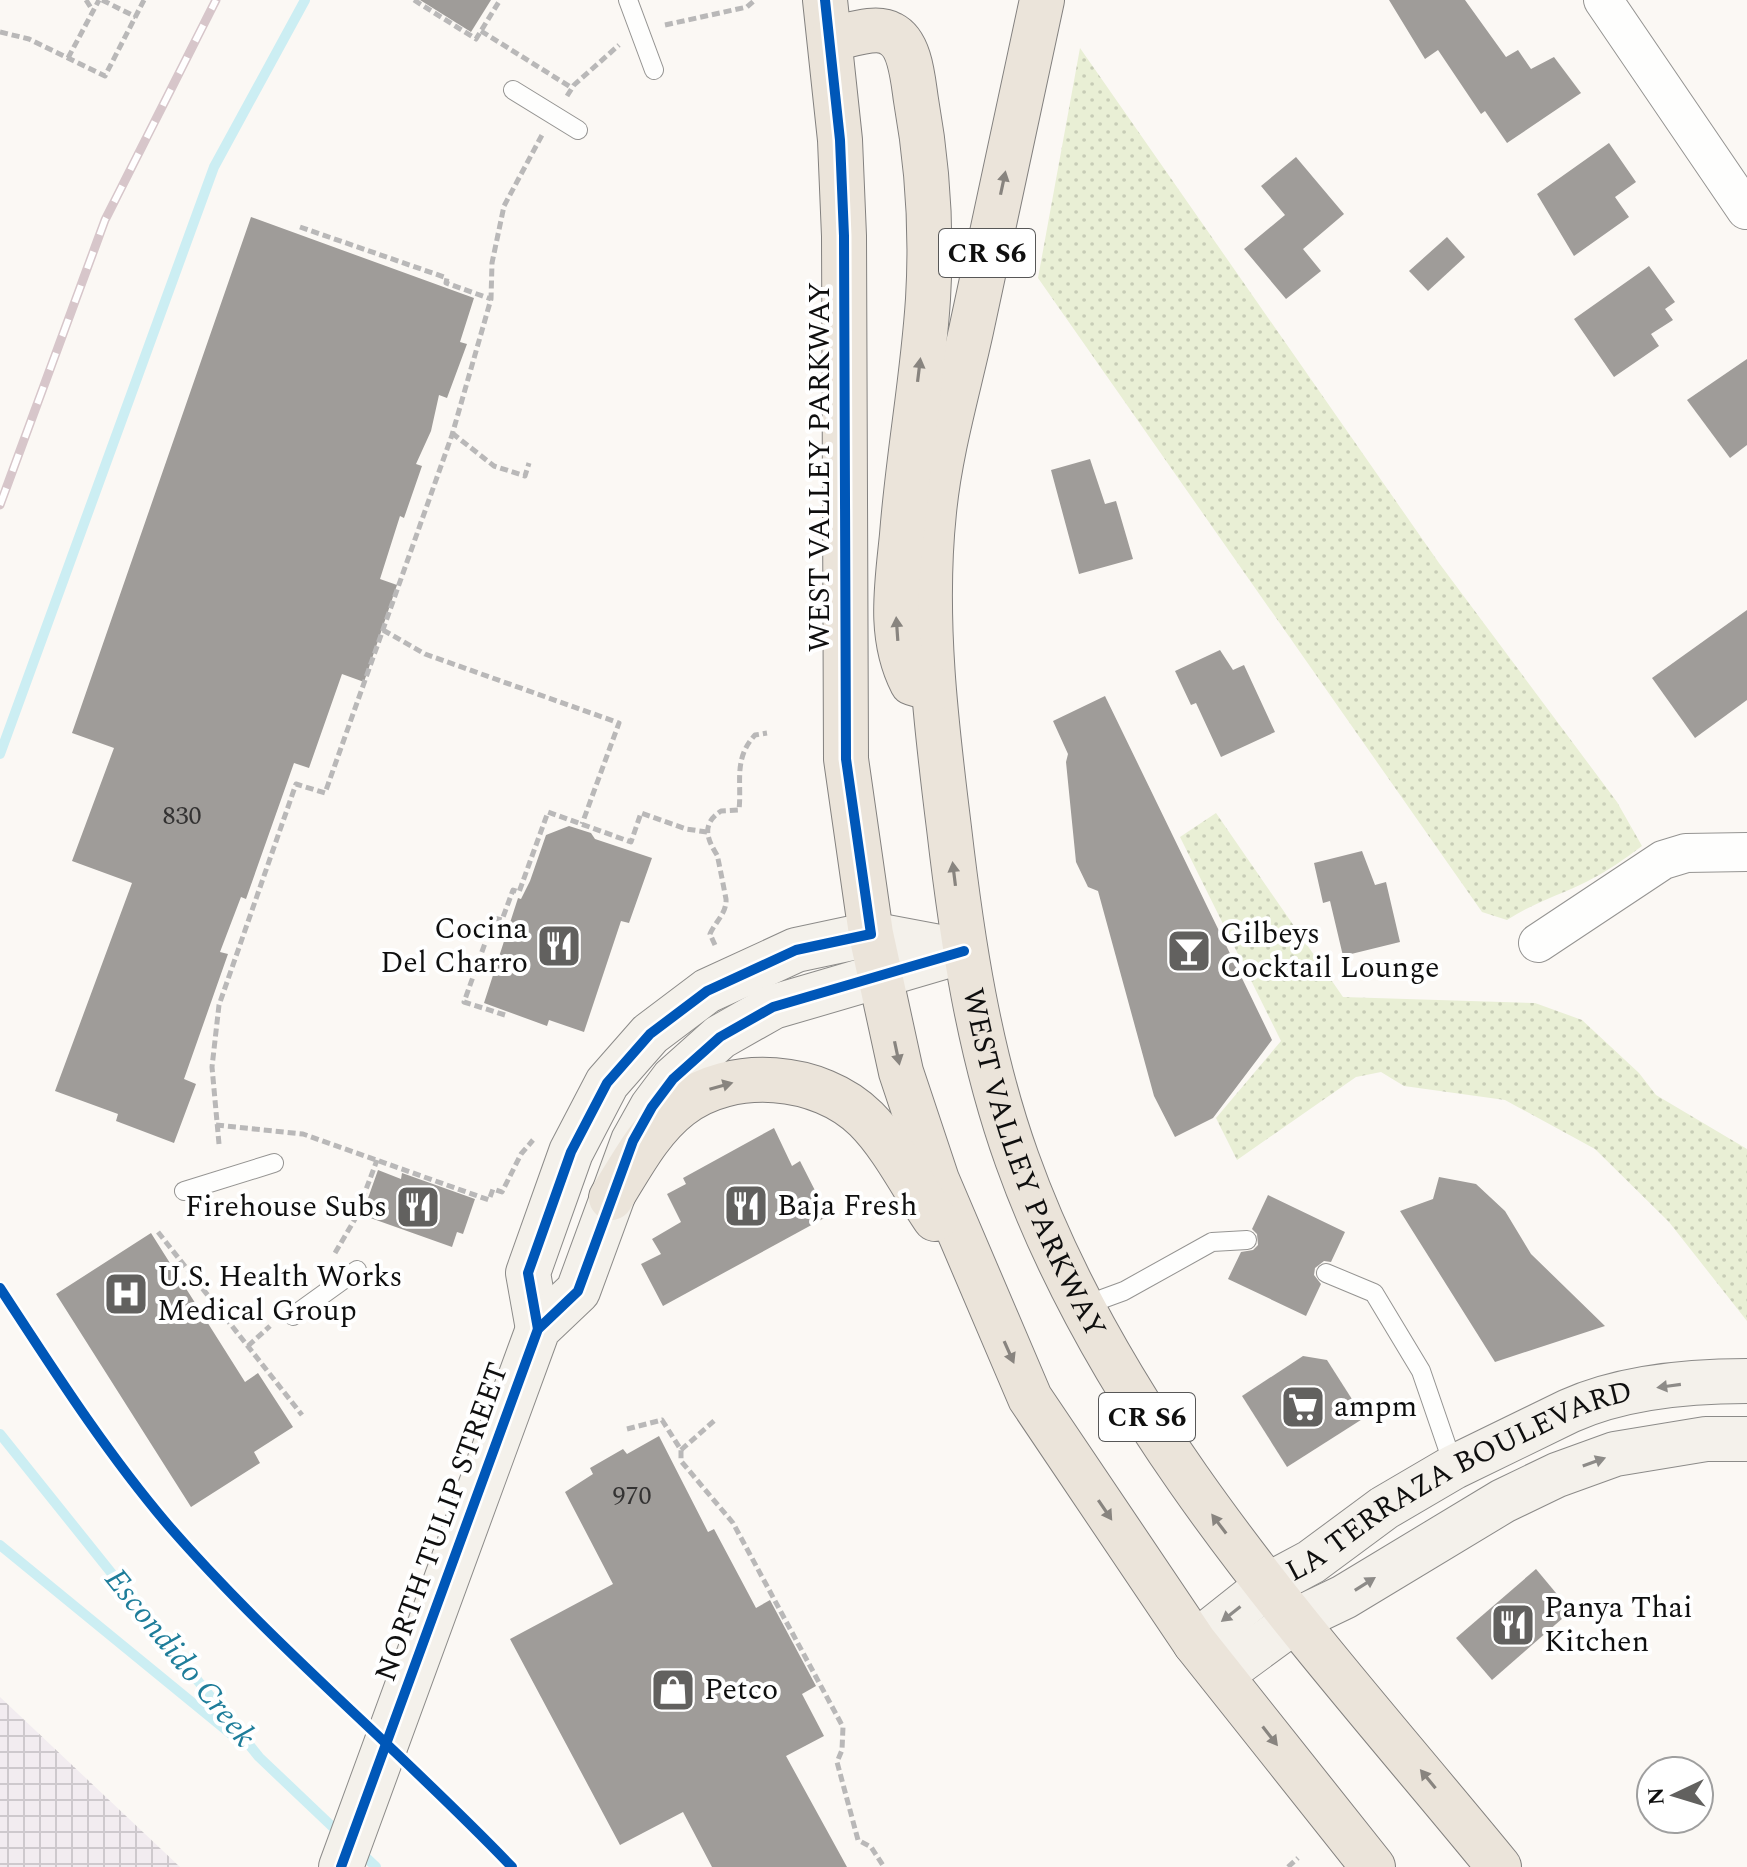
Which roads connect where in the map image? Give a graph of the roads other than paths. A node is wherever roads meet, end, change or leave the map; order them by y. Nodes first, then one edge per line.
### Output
1 (628, 0) edge
2 (1042, 0) edge
3 (1603, 0) edge
4 (828, 19) edge
5 (654, 70) dead end
6 (513, 90) dead end
7 (578, 130) dead end
8 (1746, 210) edge
9 (932, 689) junction
10 (1747, 852) edge
11 (871, 934) junction
12 (1538, 943) dead end
13 (964, 951) junction
14 (880, 977) junction
15 (274, 1163) dead end
16 (184, 1191) dead end
17 (611, 1198) junction
18 (1247, 1240) dead end
19 (357, 1270) dead end
20 (1326, 1273) dead end
21 (977, 1280) junction
22 (1083, 1306) junction
23 (284, 1319) road end
24 (538, 1329) junction
25 (1747, 1381) edge
26 (1747, 1439) edge
27 (1454, 1467) junction
28 (1268, 1585) junction
29 (1296, 1620) junction
30 (1208, 1659) junction
31 (341, 1867) edge
32 (1373, 1867) edge
33 (1499, 1867) edge

1 - 5 lane
9 -> 2 main road, WEST VALLEY PARKWAY / CR S6
3 - 8 street
9 -> 4 main road
4 - 11 main road, WEST VALLEY PARKWAY / CR S6
6 - 7 lane
13 -> 9 main road, WEST VALLEY PARKWAY / CR S6
10 - 12 street
11 - 13 street
11 - 14 main road, WEST VALLEY PARKWAY / CR S6
11 - 24 street
13 - 14 street, NORTH TULIP STREET
13 - 22 main road, WEST VALLEY PARKWAY / CR S6
14 - 17 street, NORTH TULIP STREET
14 -> 21 main road, WEST VALLEY PARKWAY / CR S6
15 - 16 lane
17 -> 21 main road
17 - 24 street, NORTH TULIP STREET
18 - 22 lane
19 - 23 lane
20 - 27 lane
21 -> 30 main road, WEST VALLEY PARKWAY / CR S6
28 -> 22 main road, WEST VALLEY PARKWAY / CR S6
24 - 31 street, NORTH TULIP STREET
25 -> 27 street, LA TERRAZA BOULEVARD
29 -> 26 street, LA TERRAZA BOULEVARD
27 - 28 street, LA TERRAZA BOULEVARD
28 - 29 main road, WEST VALLEY PARKWAY / CR S6
28 -> 30 street, LA TERRAZA BOULEVARD
29 - 30 street, LA TERRAZA BOULEVARD
33 -> 29 main road, WEST VALLEY PARKWAY / CR S6
30 -> 32 main road, WEST VALLEY PARKWAY / CR S6

